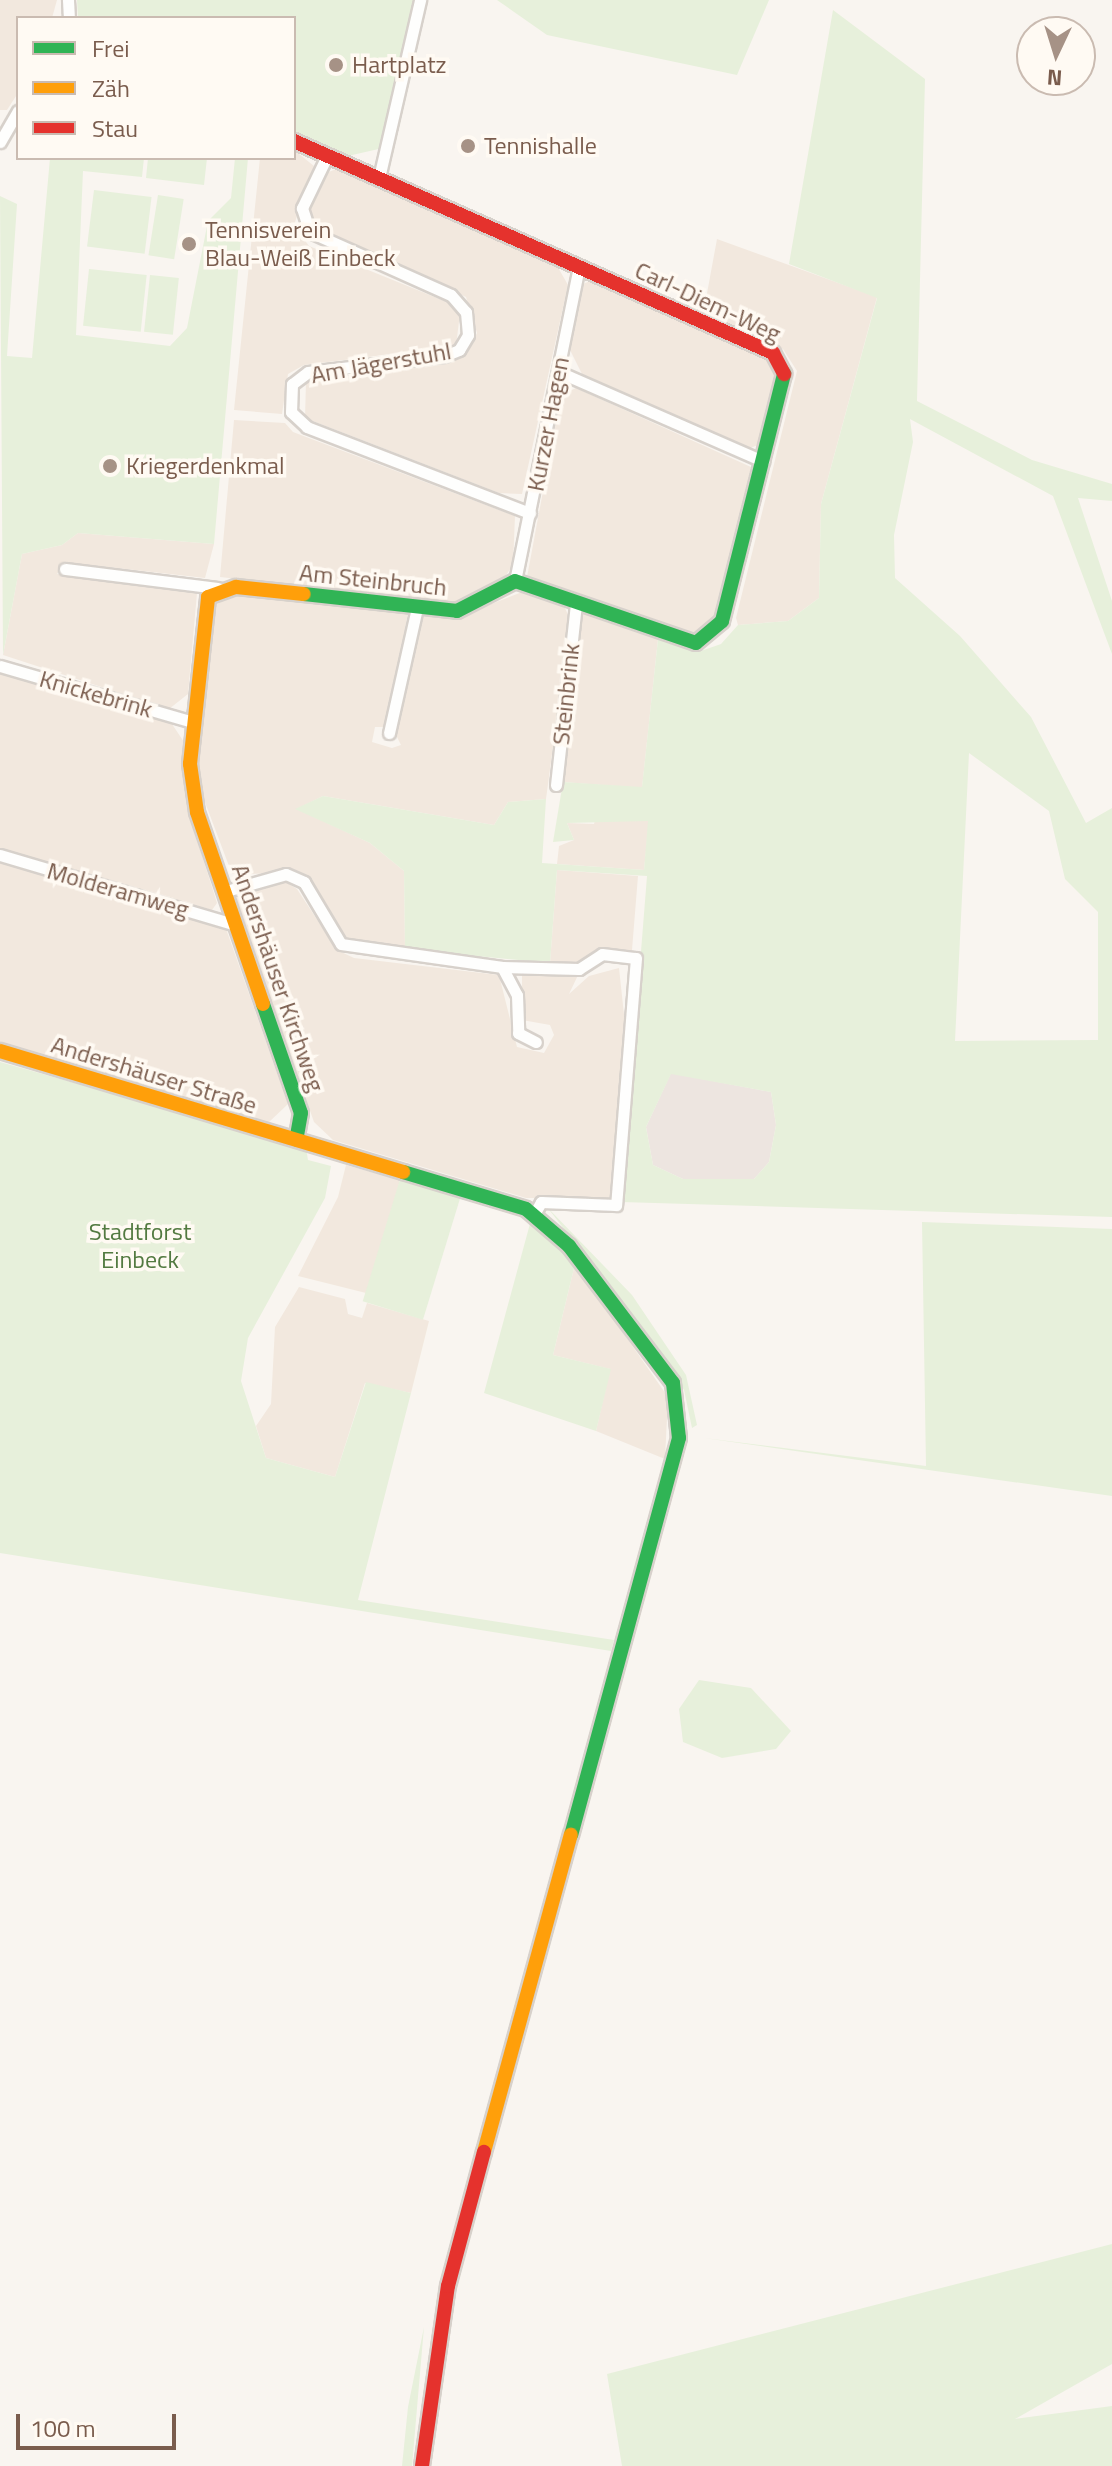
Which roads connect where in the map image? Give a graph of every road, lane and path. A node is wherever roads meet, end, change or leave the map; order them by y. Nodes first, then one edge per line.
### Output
1 (420, 0) edge
2 (16, 115) edge
3 (0, 119) edge
4 (0, 142) edge
5 (296, 142) edge
6 (327, 156) junction
7 (379, 178) junction
8 (579, 267) junction
9 (559, 372) junction
10 (763, 461) junction
11 (530, 513) junction
12 (65, 569) dead end
13 (515, 581) junction
14 (213, 593) junction
15 (576, 603) junction
16 (417, 608) junction
17 (0, 666) edge
18 (193, 722) junction
19 (389, 733) dead end
20 (556, 785) dead end
21 (0, 855) edge
22 (226, 891) junction
23 (236, 925) junction
24 (502, 967) junction
25 (536, 1042) dead end
26 (0, 1051) edge
27 (296, 1140) junction
28 (535, 1213) junction
29 (422, 2466) edge

1 - 7 street
2 - 3 street
2 - 4 street
5 - 6 street, Carl-Diem-Weg
6 - 7 street, Carl-Diem-Weg
6 - 11 street, Am Jägerstuhl
7 - 8 street, Carl-Diem-Weg
8 - 9 street, Kurzer Hagen
8 - 10 street, Carl-Diem-Weg
9 - 10 street
9 - 11 street, Kurzer Hagen
10 - 15 street, Carl-Diem-Weg
11 - 13 street, Kurzer Hagen
12 - 14 street, Am Steinbruch
13 - 15 street, Carl-Diem-Weg
13 - 16 street, Am Steinbruch
14 - 16 street, Am Steinbruch
14 - 18 street, Andershäuser Kirchweg
15 - 20 street, Steinbrink
16 - 19 street
17 - 18 street, Knickebrink
18 - 22 street, Andershäuser Kirchweg
21 - 23 street, Molderamweg
22 - 23 street, Andershäuser Kirchweg
22 - 24 street
23 - 27 street, Andershäuser Kirchweg
24 - 25 street
24 - 28 street
26 - 27 street, Andershäuser Straße
27 - 28 street
28 - 29 street

